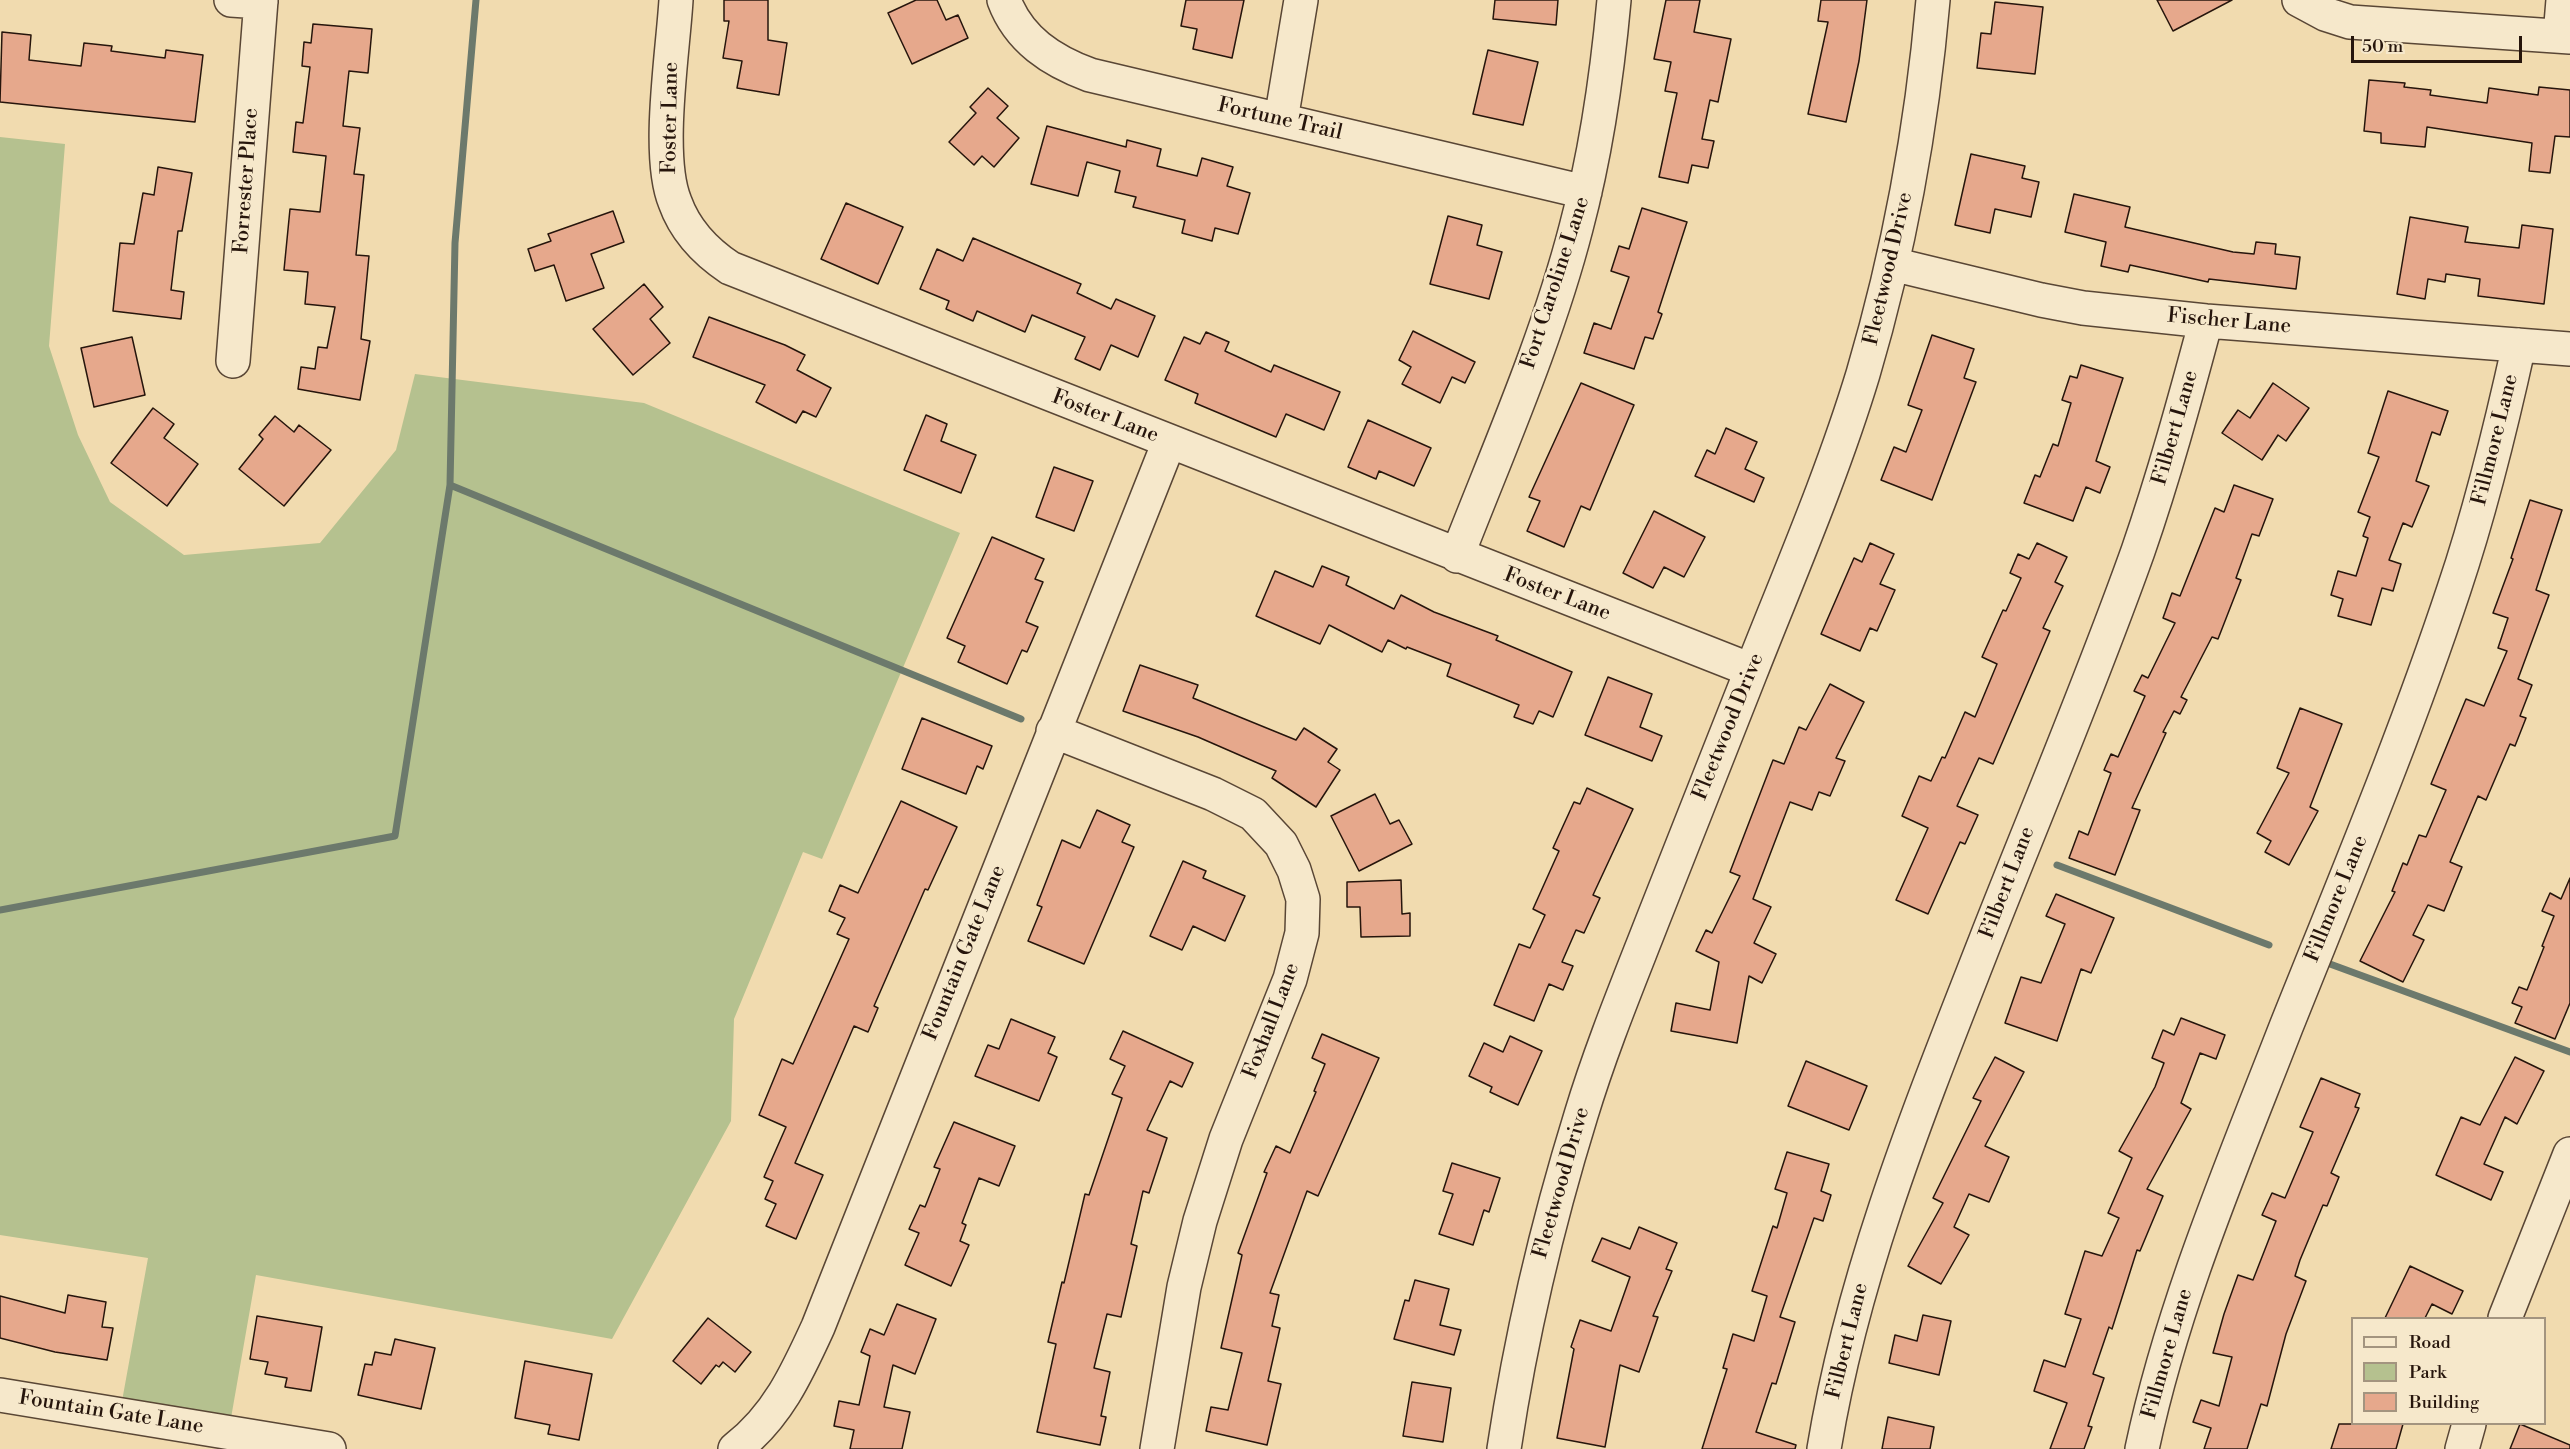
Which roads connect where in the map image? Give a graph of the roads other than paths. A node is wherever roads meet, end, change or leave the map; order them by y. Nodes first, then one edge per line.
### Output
1 (676, 0) edge
2 (1004, 0) edge
3 (1301, 0) edge
4 (1614, 0) edge
5 (1933, 0) edge
6 (2299, 0) edge
7 (2563, 0) edge
8 (251, 1) edge
9 (2565, 37) edge
10 (1281, 120) junction
11 (1585, 192) junction
12 (1892, 264) junction
13 (2206, 321) junction
14 (2519, 345) junction
15 (2570, 349) edge
16 (233, 362) dead end
17 (1168, 442) junction
18 (1458, 556) junction
19 (1751, 670) junction
20 (1053, 731) junction
21 (2570, 1154) edge
22 (2505, 1317) edge
23 (0, 1395) edge
24 (2469, 1425) edge
25 (746, 1446) edge
26 (329, 1449) edge
27 (1157, 1449) edge
28 (1504, 1449) edge
29 (1824, 1449) edge
30 (2142, 1449) edge
31 (2462, 1449) edge

1 - 17 street, Foster Lane
2 - 10 street, Fortune Trail
3 - 10 street
4 - 11 street, Fort Caroline Lane
5 - 12 street, Fleetwood Drive
6 - 9 street
7 - 9 street
8 - 16 street, Forrester Place
10 - 11 street, Fortune Trail
11 - 18 street, Fort Caroline Lane
12 - 13 street, Fischer Lane
12 - 19 street, Fleetwood Drive
13 - 14 street, Fischer Lane
13 - 29 street, Filbert Lane
14 - 15 street, Fischer Lane
14 - 30 street, Fillmore Lane
17 - 18 street, Foster Lane
17 - 20 street, Fountain Gate Lane
18 - 19 street, Foster Lane
19 - 28 street, Fleetwood Drive
20 - 25 street, Fountain Gate Lane
20 - 27 street, Foxhall Lane
21 - 22 street
23 - 26 street, Fountain Gate Lane
24 - 31 street

